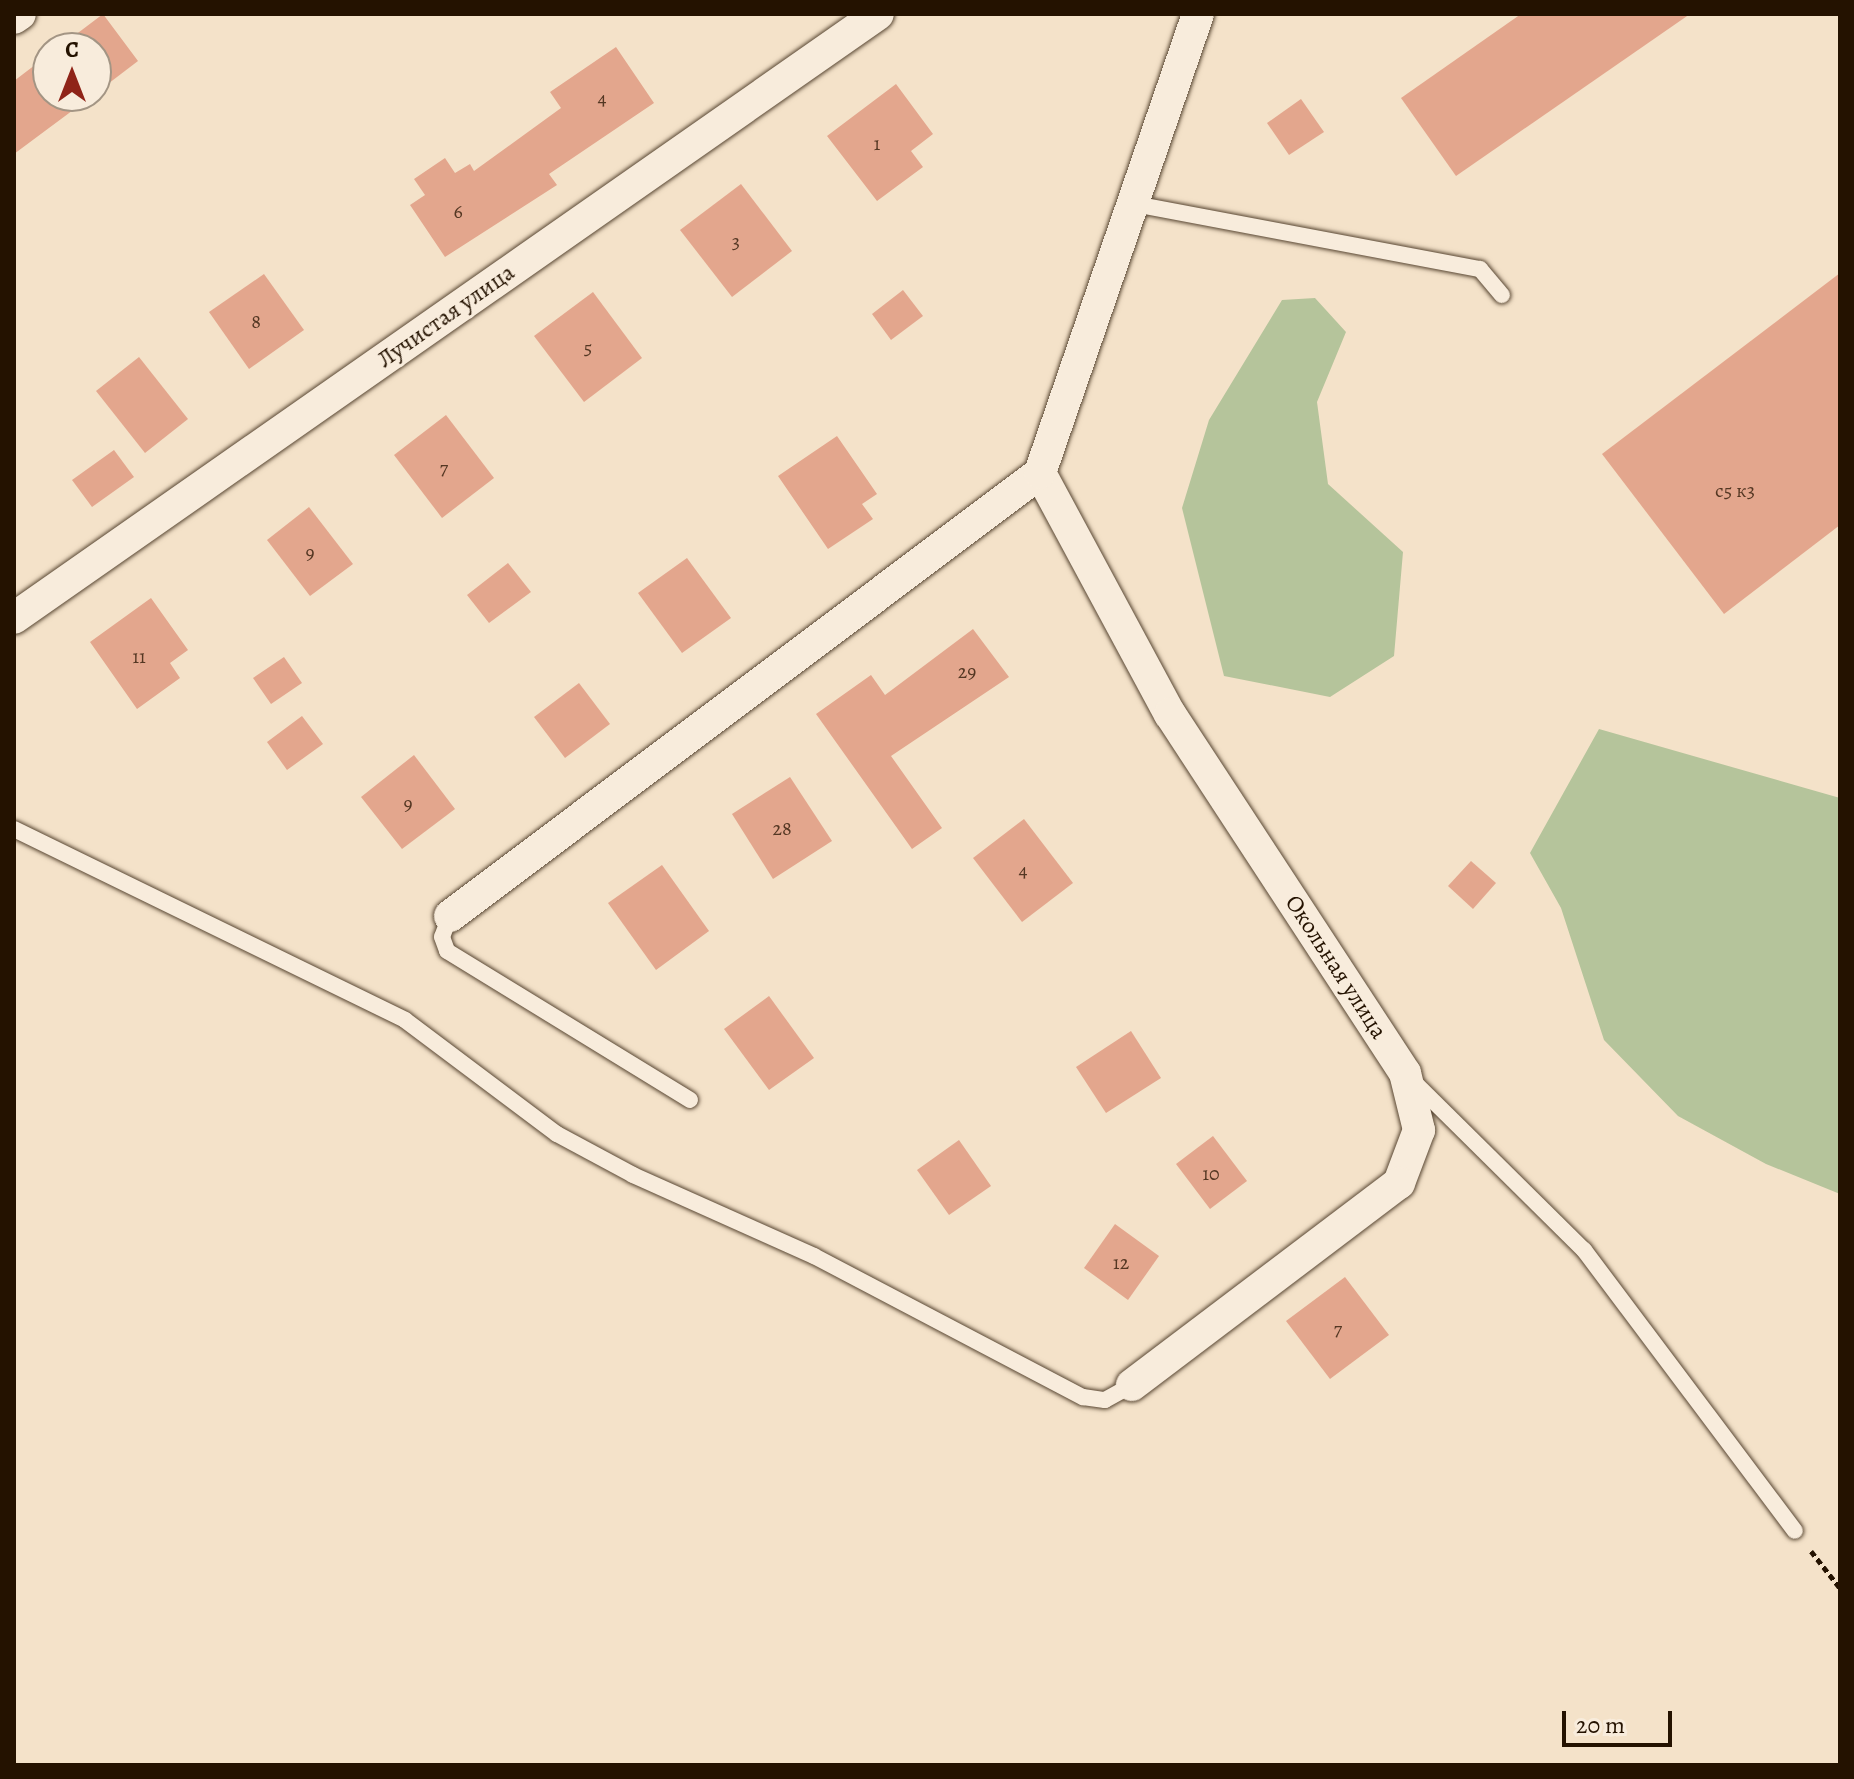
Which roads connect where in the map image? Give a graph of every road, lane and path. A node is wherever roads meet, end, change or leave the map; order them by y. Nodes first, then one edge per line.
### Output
1 (20, 14) edge
2 (878, 14) edge
3 (1198, 14) edge
4 (14, 18) edge
5 (1135, 204) junction
6 (1502, 295) dead end
7 (1040, 473) junction
8 (14, 618) edge
9 (14, 829) edge
10 (450, 916) joint
11 (1405, 1073) junction
12 (690, 1100) dead end
13 (1132, 1385) joint
14 (1795, 1531) joint
15 (1840, 1588) edge

1 - 4 street
2 - 8 street, Лучистая улица
3 - 5 street
5 - 6 lane
5 - 7 street
7 - 10 street
7 - 11 street, Окольная улица
9 - 13 lane
10 - 12 lane
11 - 13 street, Окольная улица
11 - 14 lane
14 - 15 path

